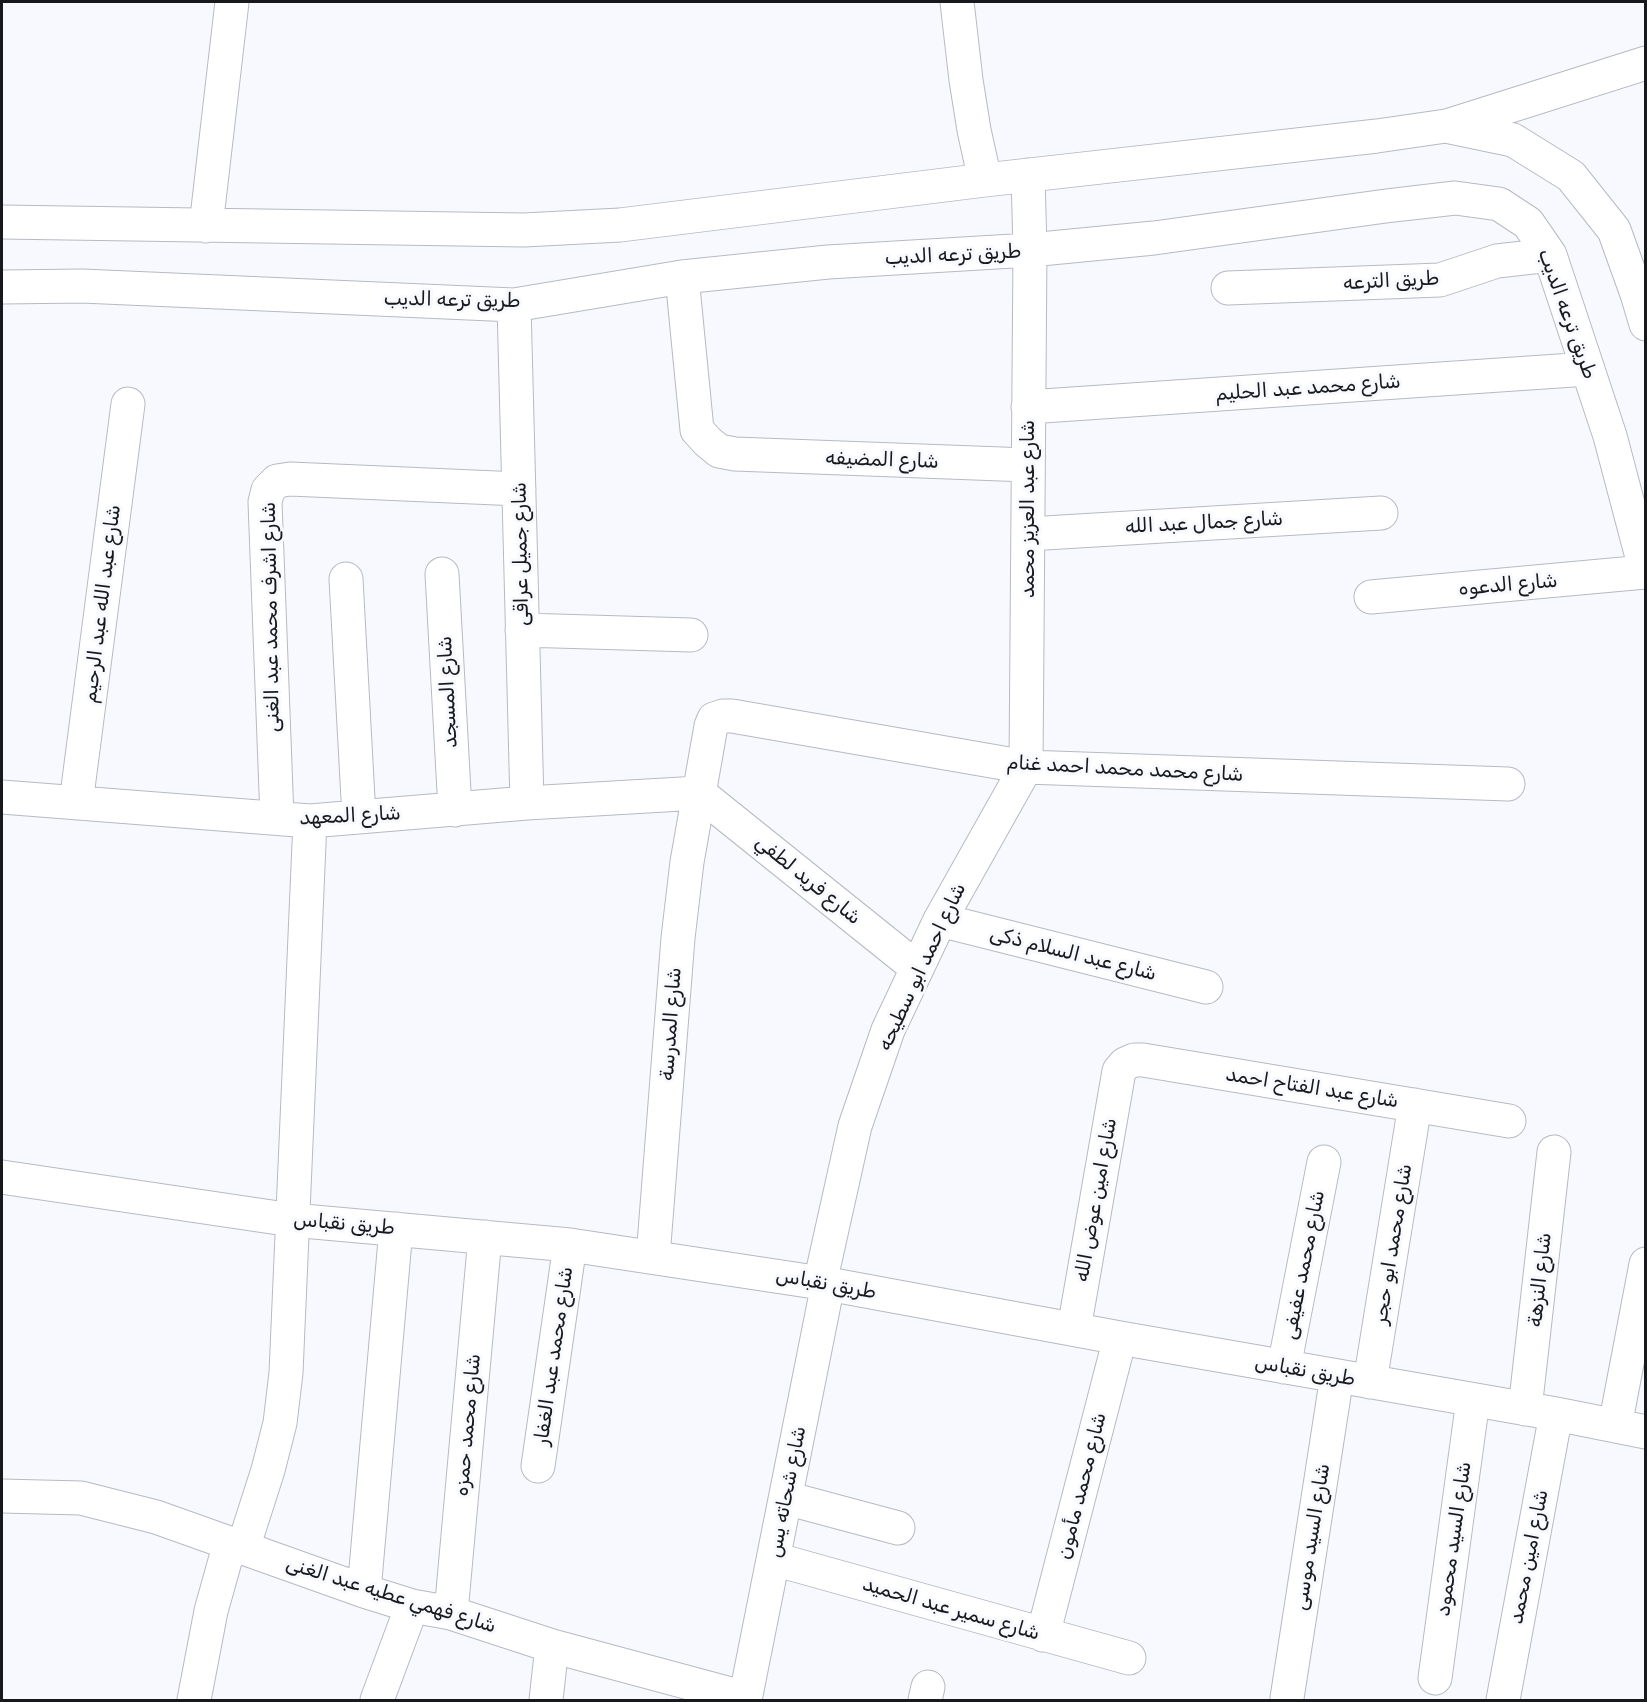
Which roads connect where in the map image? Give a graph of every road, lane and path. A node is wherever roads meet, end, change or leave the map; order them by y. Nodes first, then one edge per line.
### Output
1 (232, 2) edge
2 (957, 2) edge
3 (1646, 63) edge
4 (1446, 126) junction
5 (985, 180) junction
6 (1028, 185) junction
7 (2, 222) edge
8 (206, 226) junction
9 (1029, 242) junction
10 (1550, 255) junction
11 (682, 277) junction
12 (2, 287) edge
13 (1228, 288) dead end
14 (514, 305) junction
15 (1646, 324) edge
16 (1588, 369) junction
17 (128, 404) dead end
18 (1028, 407) junction
19 (1028, 465) junction
20 (519, 489) junction
21 (1381, 513) dead end
22 (1028, 534) junction
23 (1645, 572) edge
24 (442, 574) dead end
25 (346, 579) dead end
26 (1371, 597) dead end
27 (522, 630) junction
28 (691, 634) dead end
29 (1026, 767) junction
30 (1508, 784) dead end
31 (699, 793) junction
32 (2, 797) edge
33 (76, 803) junction
34 (527, 803) junction
35 (454, 810) junction
36 (359, 817) junction
37 (277, 818) junction
38 (310, 821) junction
39 (940, 920) junction
40 (917, 968) junction
41 (1206, 987) dead end
42 (1119, 1071) joint
43 (1415, 1105) junction
44 (1509, 1121) dead end
45 (1554, 1152) dead end
46 (1324, 1162) dead end
47 (2, 1177) edge
48 (292, 1220) junction
49 (396, 1229) junction
50 (485, 1238) junction
51 (570, 1245) junction
52 (653, 1257) junction
53 (1646, 1264) edge
54 (824, 1283) junction
55 (1074, 1329) junction
56 (1120, 1338) junction
57 (1284, 1367) junction
58 (1337, 1376) junction
59 (1370, 1382) junction
60 (1473, 1400) junction
61 (1540, 1411) junction
62 (1630, 1429) edge
63 (538, 1466) dead end
64 (2, 1496) edge
65 (786, 1498) junction
66 (898, 1528) dead end
67 (237, 1546) junction
68 (774, 1559) junction
69 (364, 1591) junction
70 (412, 1606) junction
71 (451, 1613) junction
72 (1044, 1635) junction
73 (552, 1646) junction
74 (1129, 1658) dead end
75 (1435, 1678) dead end
76 (1287, 1698) dead end
77 (745, 1699) edge
78 (194, 1701) edge
79 (377, 1701) edge
80 (546, 1701) edge
81 (1503, 1701) edge

1 - 8 street
2 - 5 street
3 - 4 street
4 - 6 street
4 - 15 street
5 - 6 street
5 - 8 street
6 - 9 street, شارع عبد العزيز محمد
7 - 8 street
9 - 10 street, طريق ترعه الديب
9 - 11 street, طريق ترعه الديب
9 - 18 street, شارع عبد العزيز محمد
10 - 13 street, طريق الترعه
10 - 16 street, طريق ترعه الديب
11 - 14 street, طريق ترعه الديب
11 - 19 street, شارع المضيفه
12 - 14 street, طريق ترعه الديب
14 - 20 street, شارع جميل عراقى
16 - 18 street, شارع محمد عبد الحليم
16 - 23 street, طريق ترعه الديب
17 - 33 street, شارع عبد الله عبد الرحيم
18 - 19 street, شارع عبد العزيز محمد
19 - 22 street, شارع عبد العزيز محمد
20 - 27 street, شارع جميل عراقى
20 - 37 street, شارع اشرف محمد عبد الغنى
21 - 22 street, شارع جمال عبد الله
22 - 29 street, شارع عبد العزيز محمد
23 - 26 street, شارع الدعوه
24 - 35 street, شارع المسجد
25 - 36 street
27 - 28 street
27 - 34 street, شارع جميل عراقى
29 - 30 street, شارع محمد محمد احمد غنام
29 - 31 street, شارع محمد محمد احمد غنام
29 - 39 street, شارع احمد ابو سطيحه
31 - 34 street, شارع المعهد
31 - 40 street, شارع فريد لطفي
31 - 52 street, شارع المدرسة
32 - 33 street, شارع المعهد
33 - 37 street, شارع المعهد
34 - 35 street, شارع المعهد
35 - 36 street, شارع المعهد
36 - 38 street, شارع المعهد
37 - 38 street, شارع المعهد
38 - 48 street
39 - 40 street, شارع احمد ابو سطيحه
39 - 41 street, شارع عبد السلام ذكى
40 - 54 street, شارع احمد ابو سطيحه
42 - 43 street, شارع عبد الفتاح احمد
42 - 55 street, شارع امين عوض الله
43 - 44 street, شارع عبد الفتاح احمد
43 - 59 street, شارع محمد ابو حجر
45 - 61 street, شارع النزهة
46 - 57 street, شارع محمد عفيفى
47 - 48 street, طريق نقباس
48 - 49 street, طريق نقباس
48 - 67 street
49 - 50 street, طريق نقباس
49 - 69 street
50 - 51 street, طريق نقباس
50 - 71 street, شارع محمد حمزه
51 - 52 street, طريق نقباس
51 - 63 street, شارع محمد عبد الغفار
52 - 54 street, طريق نقباس
53 - 62 street
54 - 55 street, طريق نقباس
54 - 65 street, شارع شحاته يس
55 - 56 street, طريق نقباس
56 - 57 street, طريق نقباس
56 - 72 street, شارع محمد مأمون
57 - 58 street, طريق نقباس
58 - 59 street, طريق نقباس
58 - 76 street, شارع السيد موسى
59 - 60 street, طريق نقباس
60 - 61 street, طريق نقباس
60 - 75 street, شارع السيد محمود
61 - 62 street, طريق نقباس
61 - 81 street, شارع امين محمد
64 - 67 street, شارع فهمي عطيه عبد الغنى
65 - 66 street
65 - 68 street, شارع شحاته يس
67 - 69 street, شارع فهمي عطيه عبد الغنى
67 - 78 street
68 - 72 street, شارع سمير عبد الحميد
68 - 77 street, شارع شحاته يس
69 - 70 street, شارع فهمي عطيه عبد الغنى
70 - 71 street, شارع فهمي عطيه عبد الغنى
70 - 79 street
71 - 73 street, شارع فهمي عطيه عبد الغنى
72 - 74 street, شارع سمير عبد الحميد
73 - 77 street, شارع فهمي عطيه عبد الغنى
73 - 80 street

